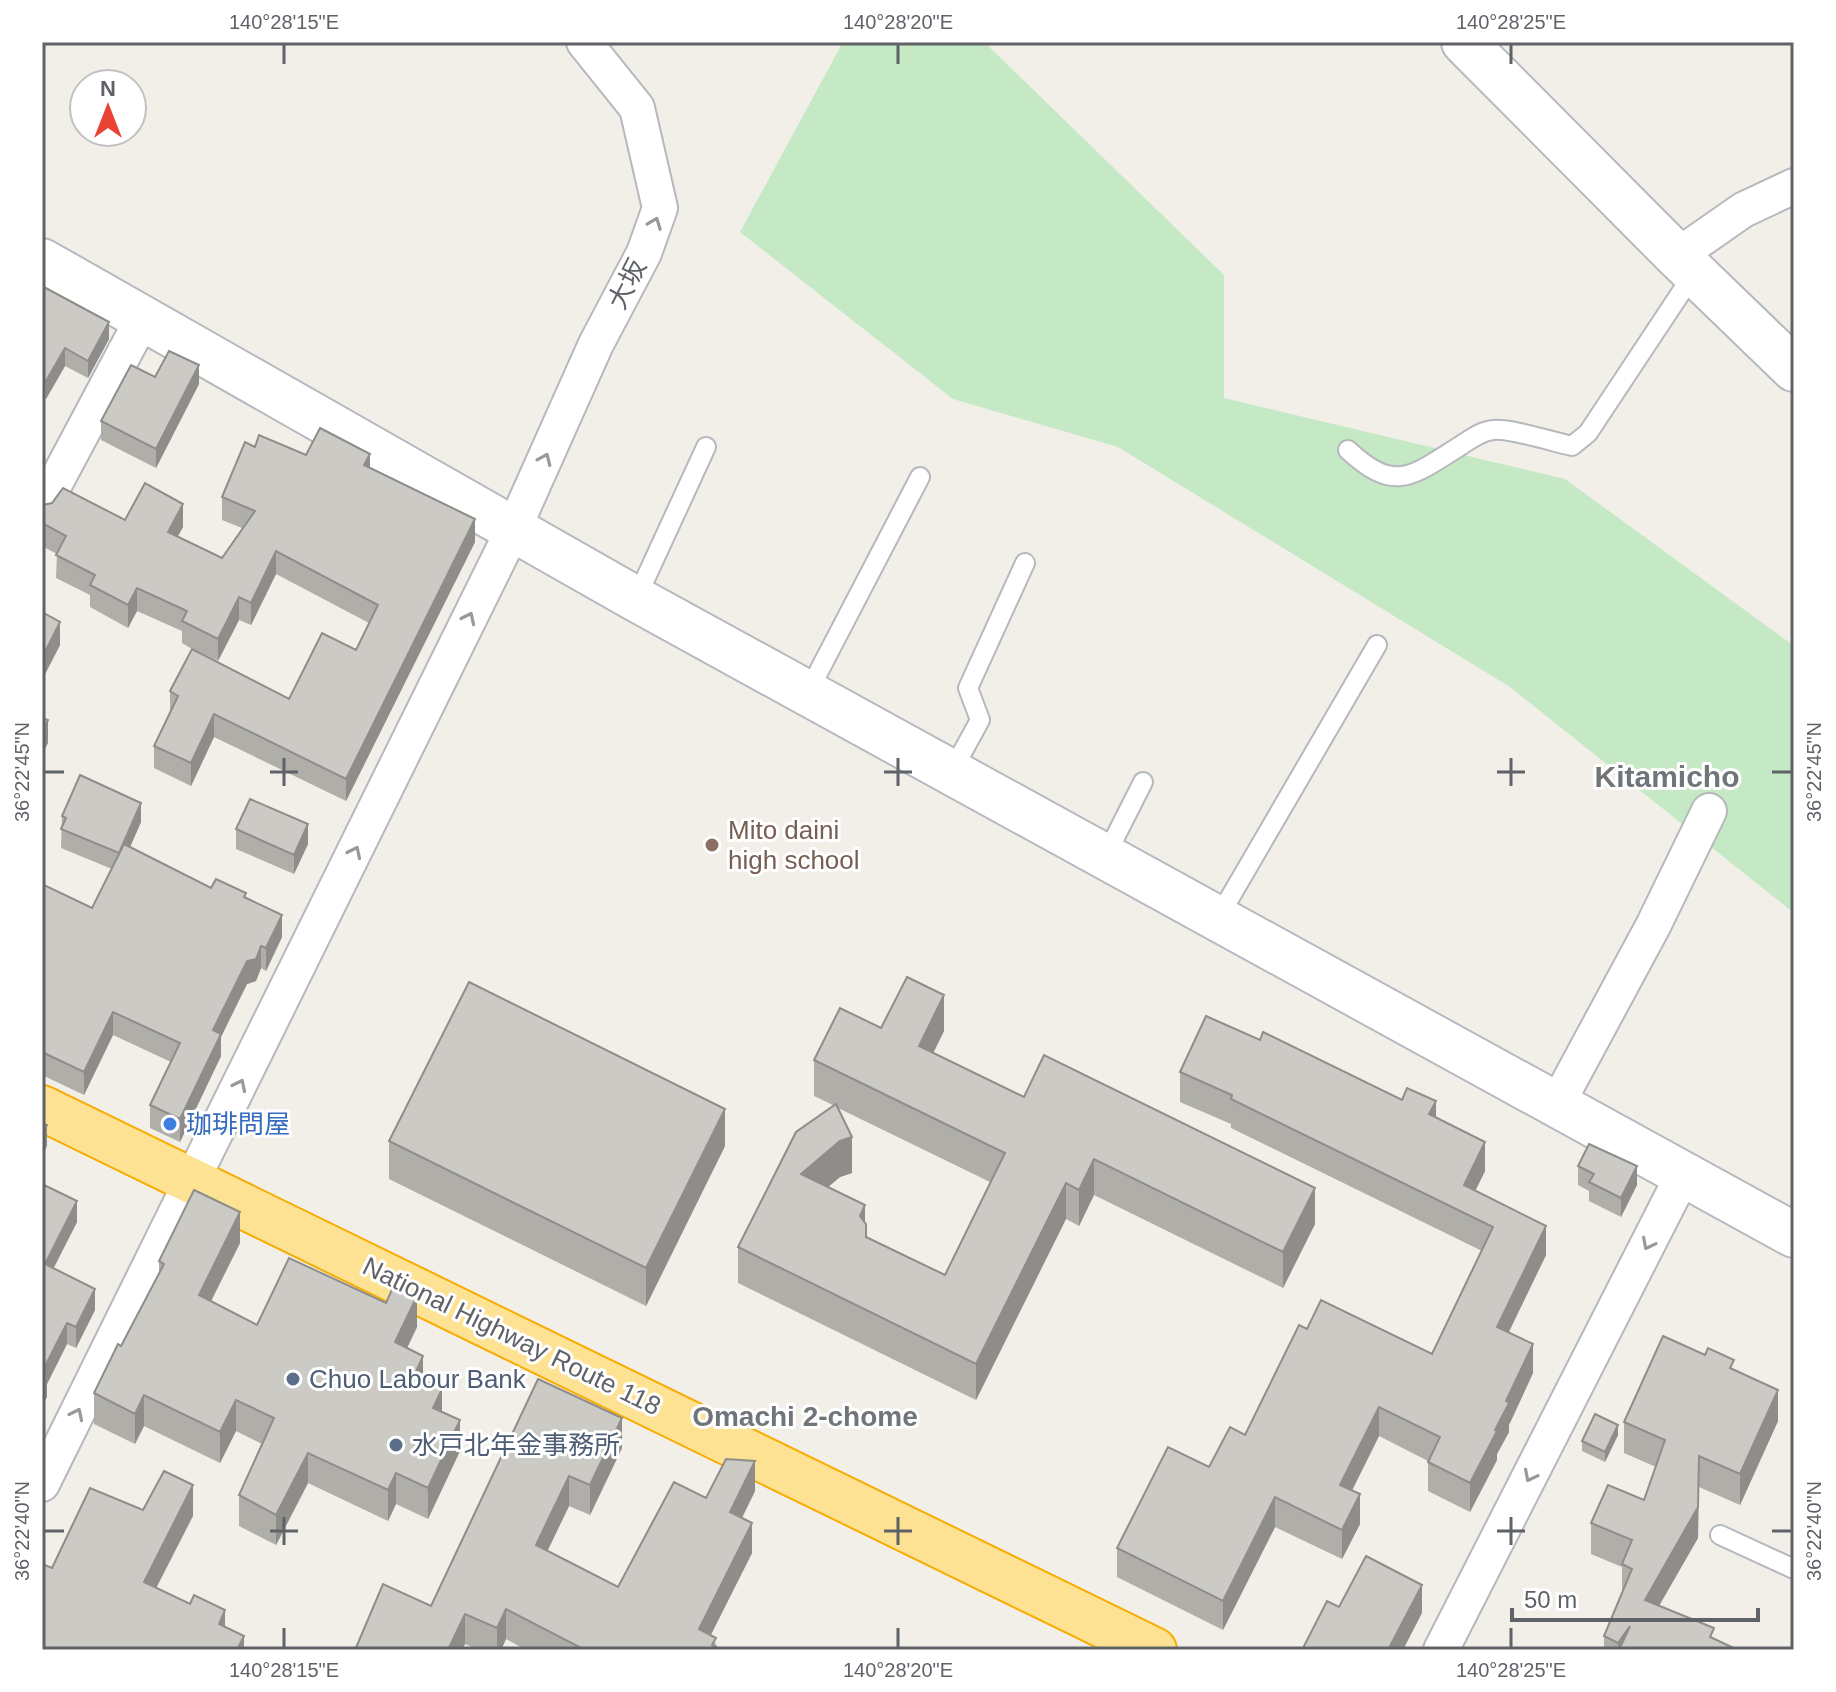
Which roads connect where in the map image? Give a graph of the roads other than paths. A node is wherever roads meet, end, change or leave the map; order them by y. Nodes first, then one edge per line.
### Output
1 (584, 42) edge
2 (1464, 42) edge
3 (1794, 186) edge
4 (42, 261) edge
5 (1686, 265) junction
6 (142, 320) junction
7 (1794, 369) edge
8 (706, 447) dead end
9 (1348, 450) dead end
10 (920, 477) dead end
11 (42, 508) edge
12 (513, 530) junction
13 (1025, 563) dead end
14 (636, 599) junction
15 (1377, 645) dead end
16 (807, 694) junction
17 (951, 773) junction
18 (1143, 782) dead end
19 (1709, 811) dead end
20 (1105, 857) junction
21 (1218, 918) junction
22 (1556, 1106) junction
23 (42, 1108) edge
24 (1683, 1175) junction
25 (193, 1180) junction
26 (1794, 1235) edge
27 (42, 1484) edge
28 (1720, 1535) dead end
29 (1794, 1569) edge
30 (1154, 1650) edge
31 (1441, 1650) edge

12 -> 1 street, 大坂
2 - 5 street
3 - 5 street
4 - 6 street
5 - 7 street
5 - 9 lane
6 - 11 street
6 - 12 street
8 - 14 lane
10 - 16 lane
12 - 14 street
25 -> 12 street, 大坂
13 - 17 lane
14 - 16 street
15 - 21 lane
16 - 17 street
17 - 20 street
18 - 20 lane
19 - 22 street
20 - 21 street
21 - 22 street
22 - 24 street
23 - 25 highway, National Highway Route 118
24 - 26 street
24 -> 31 street
27 -> 25 street, 大坂
25 - 30 highway, National Highway Route 118
28 - 29 lane

